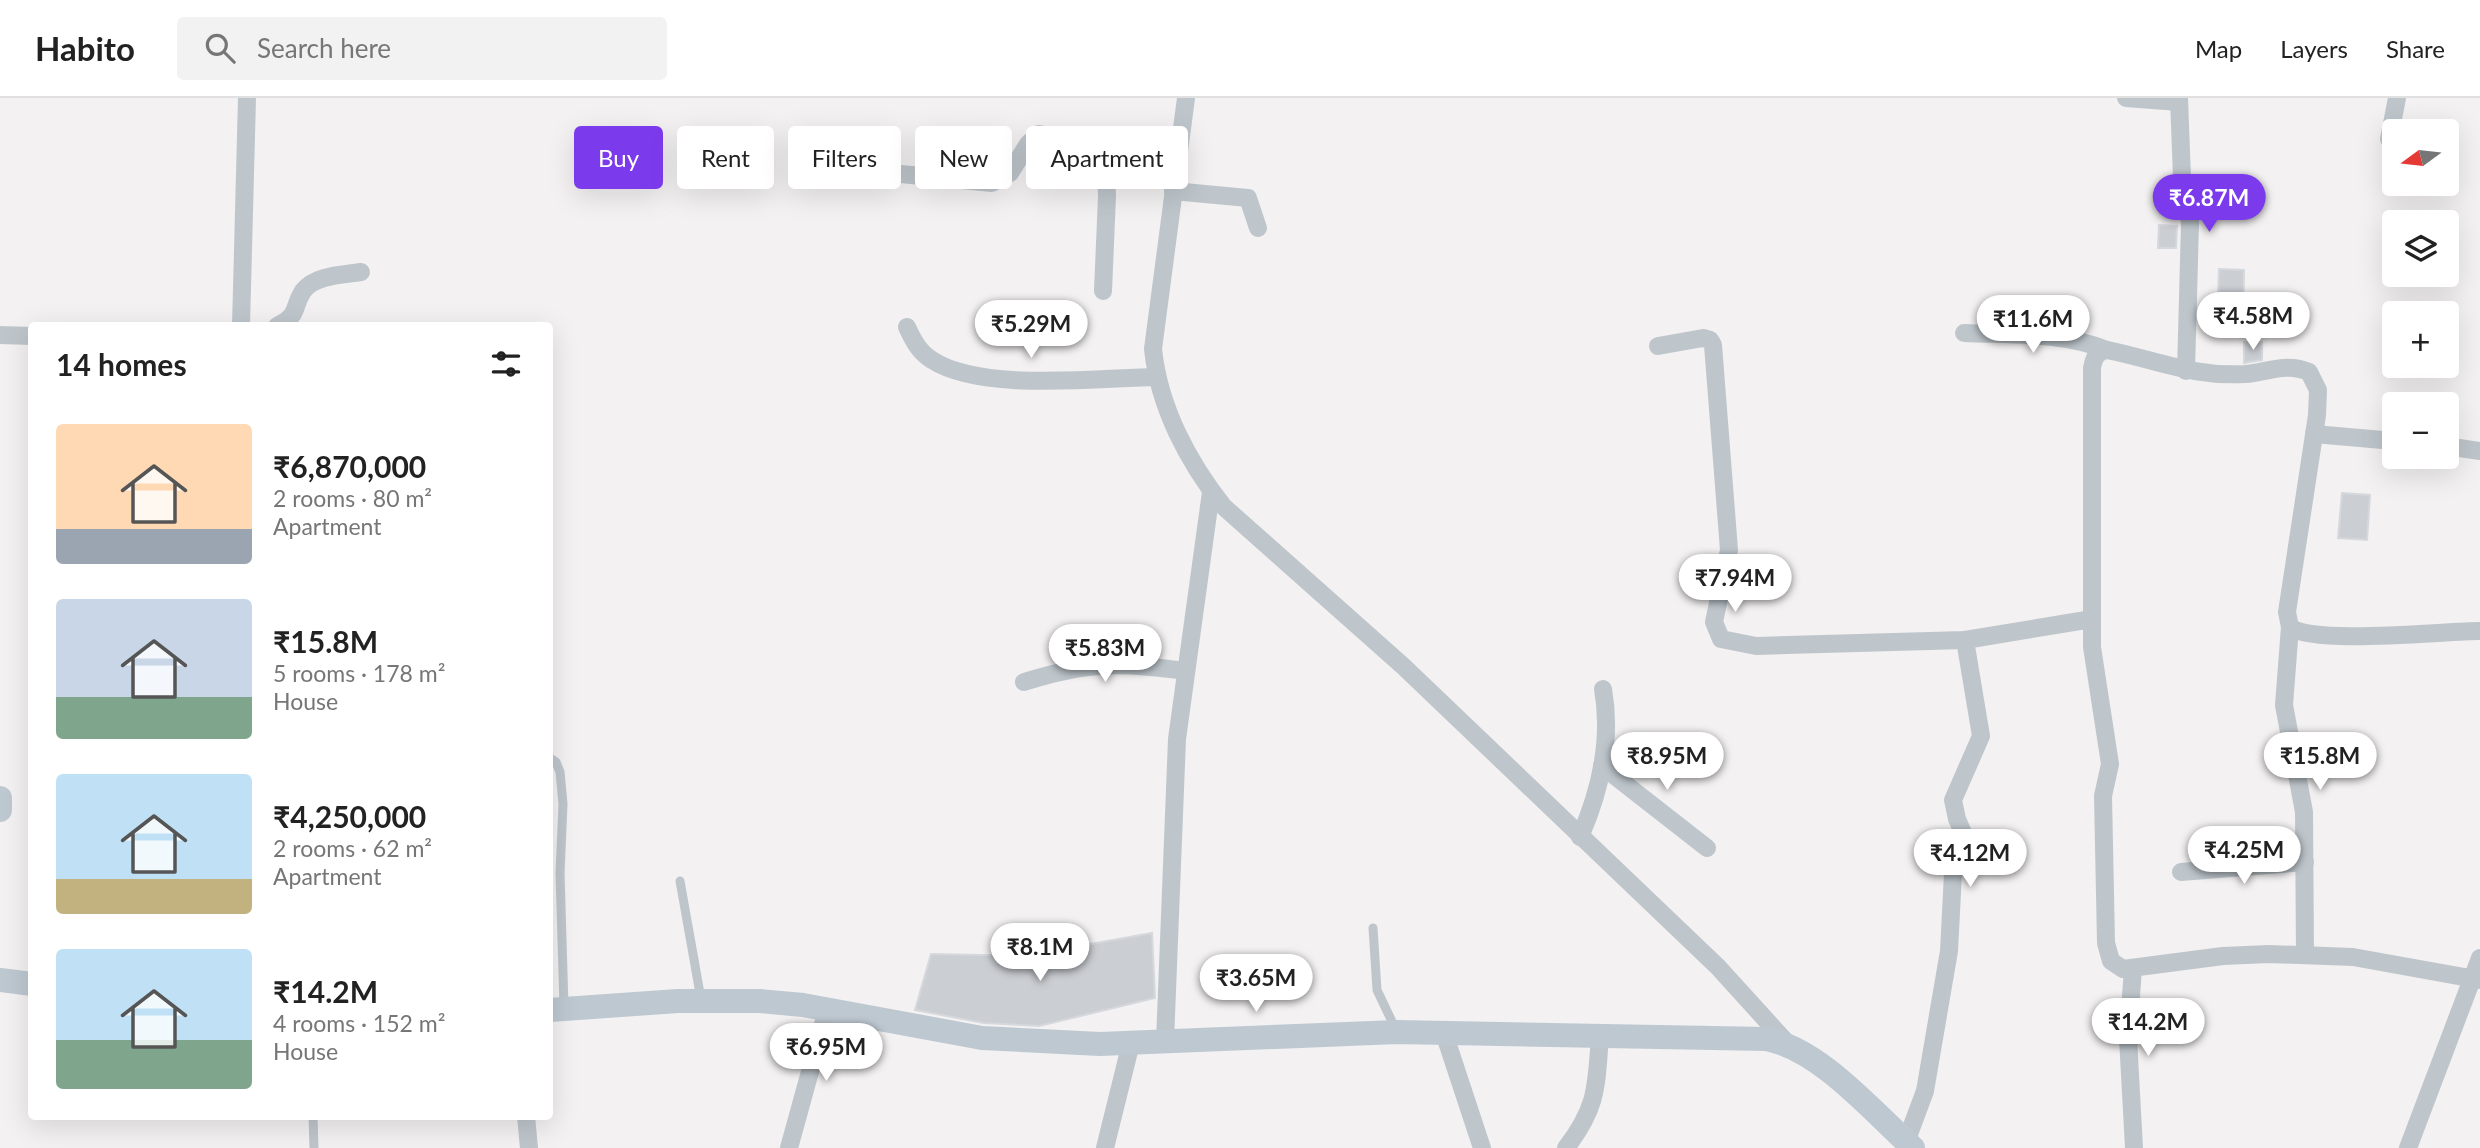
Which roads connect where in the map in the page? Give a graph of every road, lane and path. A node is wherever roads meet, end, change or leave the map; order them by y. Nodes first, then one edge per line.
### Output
1 (247, 98) edge
2 (1186, 98) edge
3 (2126, 98) edge
4 (2397, 98) edge
5 (2179, 100) edge
6 (2393, 119) edge
7 (1182, 126) edge
8 (1026, 147) edge
9 (901, 173) edge
10 (1104, 189) edge
11 (1173, 191) joint
12 (1258, 228) dead end
13 (361, 272) dead end
14 (1103, 291) dead end
15 (241, 322) edge
16 (282, 322) edge
17 (907, 327) dead end
18 (1964, 333) dead end
19 (0, 335) edge
20 (28, 336) edge
21 (1658, 346) dead end
22 (2107, 350) junction
23 (2186, 371) junction
24 (1156, 377) junction
25 (2315, 434) junction
26 (2382, 440) edge
27 (2459, 448) edge
28 (2480, 451) edge
29 (1211, 492) junction
30 (2092, 620) junction
31 (2290, 627) junction
32 (2480, 631) edge
33 (1965, 640) junction
34 (1185, 671) junction
35 (1024, 682) dead end
36 (1603, 689) dead end
37 (553, 760) edge
38 (1602, 766) junction
39 (0, 799) edge
40 (0, 810) edge
41 (1580, 837) junction
42 (1707, 848) dead end
43 (2305, 862) junction
44 (2180, 872) dead end
45 (680, 881) dead end
46 (1373, 928) dead end
47 (2305, 955) junction
48 (2480, 958) edge
49 (2133, 968) junction
50 (0, 980) edge
51 (2476, 980) edge
52 (28, 984) edge
53 (702, 1001) junction
54 (557, 1009) edge
55 (827, 1010) junction
56 (1397, 1032) junction
57 (1444, 1032) junction
58 (1600, 1036) junction
59 (1165, 1041) junction
60 (1131, 1043) junction
61 (1787, 1043) junction
62 (313, 1120) edge
63 (526, 1120) edge
64 (1909, 1145) edge
65 (314, 1148) edge
66 (529, 1148) edge
67 (789, 1148) edge
68 (1105, 1148) edge
69 (1482, 1148) edge
70 (1566, 1148) edge
71 (2134, 1148) edge
72 (2408, 1148) edge

1 - 15 street
2 - 7 street
3 - 5 street
4 - 6 street
5 - 23 street
8 - 9 street
10 - 14 street
11 - 12 street
11 - 24 street
13 - 16 street
17 - 24 street
18 - 22 street
19 - 20 street
21 - 33 street
22 - 23 street
22 - 30 street
23 - 25 street
24 - 29 street
25 - 26 street
25 - 31 street
27 - 28 street
29 - 34 street
29 - 41 street
30 - 33 street
30 - 49 street
31 - 32 street
31 - 43 street
33 - 64 street
34 - 35 street
34 - 59 street
36 - 38 street
37 - 54 lane
38 - 41 street
38 - 42 street
39 - 40 main road
41 - 61 street
43 - 44 street
43 - 47 street
45 - 53 lane
46 - 56 lane
47 - 49 street
47 - 51 street
48 - 51 street
49 - 71 street
50 - 52 main road
51 - 72 street
53 - 54 main road
53 - 55 main road
55 - 60 main road
55 - 67 street
56 - 57 main road
56 - 59 main road
57 - 58 main road
57 - 69 street
58 - 61 main road
58 - 70 street
59 - 60 main road
60 - 68 street
61 - 64 main road
62 - 65 lane
63 - 66 street

